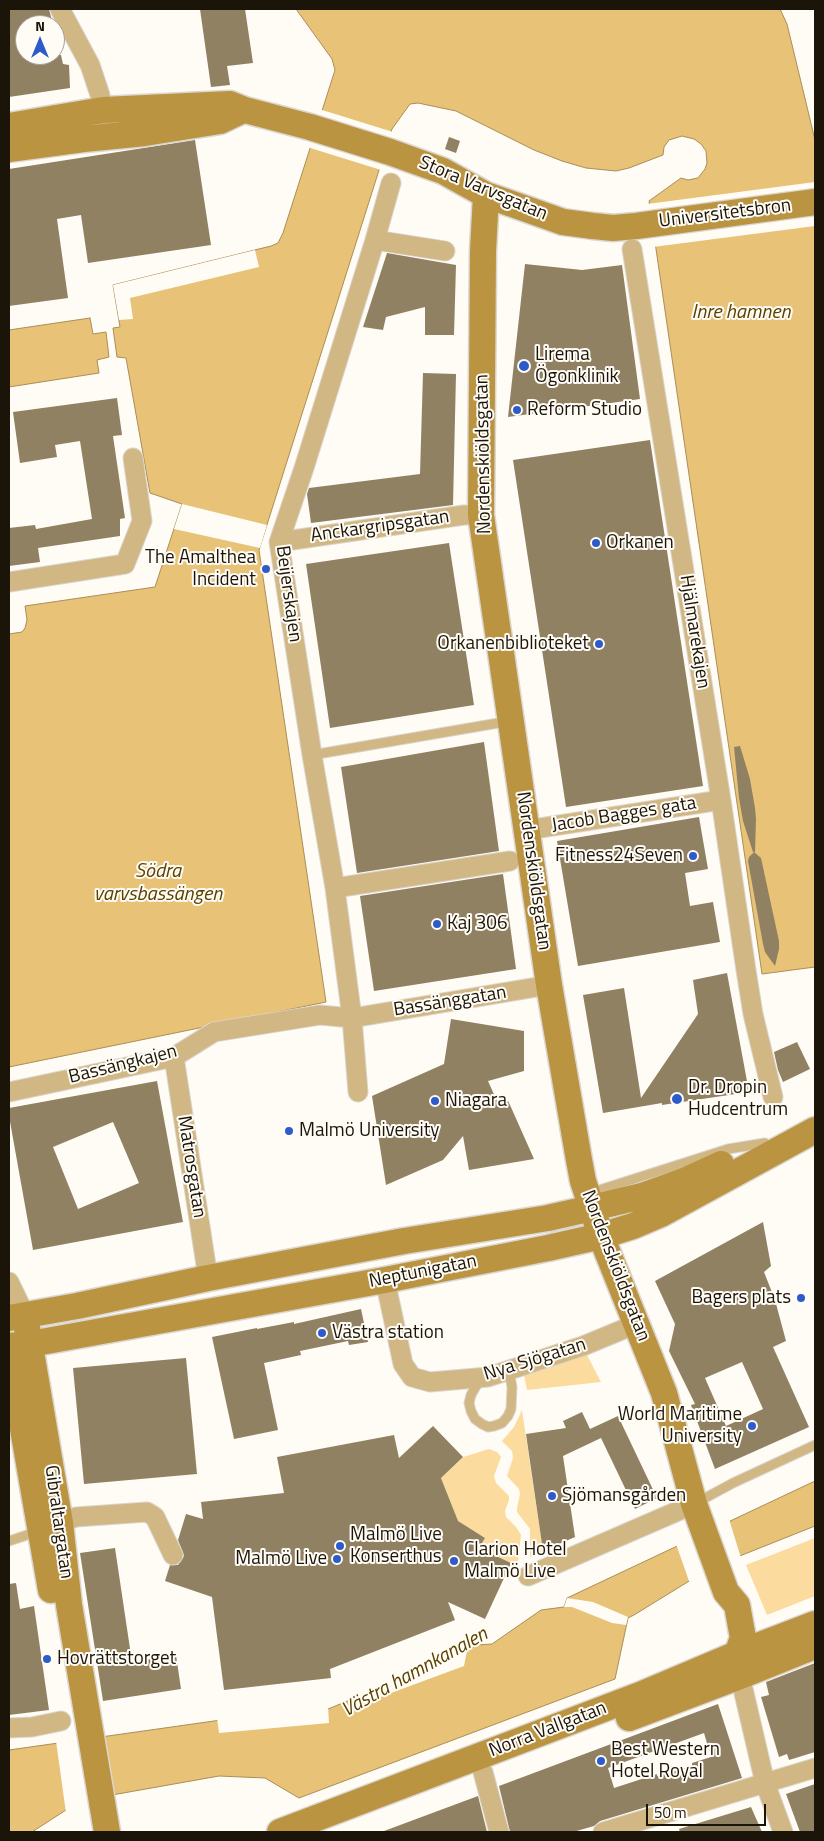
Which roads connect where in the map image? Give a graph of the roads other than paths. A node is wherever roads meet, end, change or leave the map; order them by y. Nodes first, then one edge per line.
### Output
1 (60, 9) edge
2 (103, 110) junction
3 (244, 110) junction
4 (9, 126) edge
5 (106, 136) junction
6 (9, 149) edge
7 (391, 183) dead end
8 (486, 194) junction
9 (815, 202) edge
10 (638, 233) junction
11 (376, 240) junction
12 (445, 251) dead end
13 (133, 458) dead end
14 (481, 515) junction
15 (279, 542) junction
16 (9, 582) edge
17 (510, 721) junction
18 (312, 755) junction
19 (720, 800) junction
20 (527, 830) junction
21 (510, 861) dead end
22 (335, 888) junction
23 (549, 985) junction
24 (352, 1018) junction
25 (174, 1057) junction
26 (9, 1092) edge
27 (358, 1092) dead end
28 (773, 1097) dead end
29 (815, 1116) edge
30 (815, 1130) edge
31 (583, 1201) junction
32 (600, 1236) junction
33 (208, 1278) junction
34 (385, 1280) junction
35 (9, 1282) edge
36 (17, 1316) edge
37 (636, 1324) junction
38 (16, 1346) edge
39 (509, 1371) junction
40 (488, 1377) junction
41 (815, 1445) edge
42 (703, 1508) junction
43 (51, 1526) junction
44 (9, 1541) edge
45 (173, 1555) dead end
46 (528, 1576) dead end
47 (815, 1624) edge
48 (815, 1646) edge
49 (739, 1665) junction
50 (9, 1728) edge
51 (75, 1728) junction
52 (815, 1768) edge
53 (483, 1772) junction
54 (764, 1784) junction
55 (98, 1824) edge
56 (280, 1832) edge
57 (325, 1832) edge
58 (499, 1832) edge
59 (603, 1832) edge
60 (783, 1832) edge

1 - 2 street
2 - 3 street
2 - 4 street
2 - 5 street
3 - 5 street
3 - 8 street, Stora Varvsgatan
5 - 6 street
7 - 11 street, Beijerskajen
8 - 10 street, Stora Varvsgatan
8 - 14 street, Nordenskiöldsgatan
9 - 10 street, Universitetsbron
10 - 19 street, Hjälmarekajen
11 - 12 street
11 - 15 street, Beijerskajen
13 - 16 street
14 - 15 street, Anckargripsgatan
14 - 17 street, Nordenskiöldsgatan
15 - 18 street, Beijerskajen
17 - 18 lane
17 - 20 street, Nordenskiöldsgatan
18 - 22 street, Beijerskajen
19 - 20 street, Jacob Bagges gata
19 - 28 street, Hjälmarekajen
20 - 23 street, Nordenskiöldsgatan
21 - 22 street
22 - 24 street, Beijerskajen
23 - 24 street, Bassänggatan
23 - 31 street, Nordenskiöldsgatan
24 - 25 street, Bassängkajen
24 - 27 street, Beijerskajen
25 - 26 street, Bassängkajen
25 - 33 street, Matrosgatan
29 - 31 street, Neptunigatan
30 - 32 street, Neptunigatan
31 - 32 street, Nordenskiöldsgatan
31 - 33 street, Neptunigatan
32 - 34 street, Neptunigatan
32 - 37 street, Nordenskiöldsgatan
33 - 36 street, Neptunigatan
34 - 38 street, Neptunigatan
34 - 40 street, Nya Sjögatan
35 - 36 street
36 - 38 street, Gibraltargatan
37 - 39 street, Nya Sjögatan
37 - 42 street, Nordenskiöldsgatan
38 - 43 street, Gibraltargatan
39 - 40 street, Nya Sjögatan
39 - 40 lane
41 - 42 lane
42 - 46 street
42 - 49 street, Nordenskiöldsgatan
43 - 44 lane
43 - 45 street
43 - 51 street, Gibraltargatan
47 - 49 street, Norra Vallgatan
48 - 49 street, Norra Vallgatan
49 - 53 street, Norra Vallgatan
49 - 54 street
49 - 56 street, Norra Vallgatan
50 - 51 street
51 - 55 street, Gibraltargatan
52 - 54 street
53 - 57 street, Norra Vallgatan
53 - 58 street
54 - 59 street
54 - 60 street

